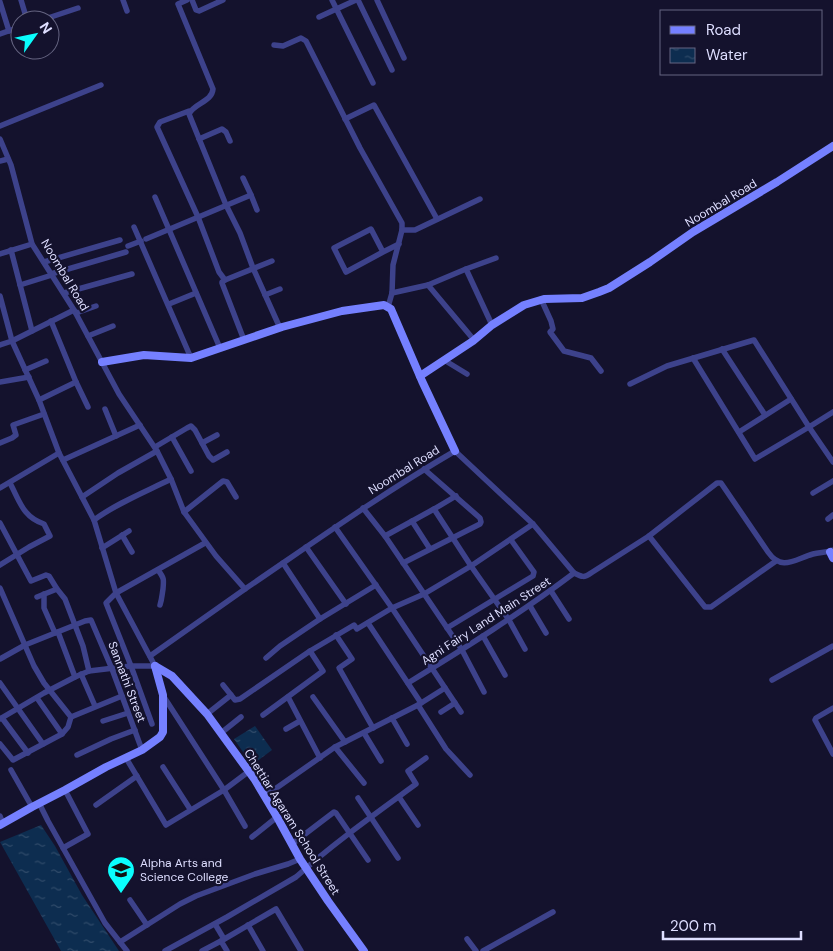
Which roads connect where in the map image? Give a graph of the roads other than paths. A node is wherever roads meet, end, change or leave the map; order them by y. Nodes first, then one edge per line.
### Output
1 (123, 0) edge
2 (187, 0) edge
3 (192, 0) edge
4 (223, 0) edge
5 (332, 0) edge
6 (357, 0) edge
7 (377, 0) edge
8 (0, 2) edge
9 (78, 8) dead end
10 (337, 9) junction
11 (127, 11) dead end
12 (60, 14) edge
13 (320, 17) dead end
14 (8, 31) joint
15 (0, 34) edge
16 (274, 45) dead end
17 (404, 58) dead end
18 (392, 70) dead end
19 (373, 83) dead end
20 (101, 85) dead end
21 (189, 111) junction
22 (346, 119) junction
23 (0, 126) edge
24 (0, 139) edge
25 (199, 139) junction
26 (230, 141) dead end
27 (833, 146) edge
28 (8, 159) junction
29 (0, 161) edge
30 (243, 178) dead end
31 (251, 195) junction
32 (154, 196) dead end
33 (480, 199) dead end
34 (226, 205) junction
35 (257, 210) dead end
36 (198, 217) junction
37 (438, 219) junction
38 (134, 227) dead end
39 (168, 229) junction
40 (402, 230) junction
41 (120, 240) dead end
42 (143, 240) junction
43 (32, 244) junction
44 (399, 244) junction
45 (11, 250) junction
46 (383, 252) junction
47 (0, 254) edge
48 (496, 258) dead end
49 (272, 261) dead end
50 (44, 262) junction
51 (253, 268) junction
52 (466, 269) junction
53 (52, 274) junction
54 (132, 274) dead end
55 (225, 280) junction
56 (20, 284) junction
57 (428, 285) junction
58 (280, 289) dead end
59 (392, 292) junction
60 (64, 293) junction
61 (196, 293) junction
62 (265, 295) junction
63 (0, 296) edge
64 (541, 299) junction
65 (169, 304) junction
66 (96, 306) dead end
67 (388, 307) junction
68 (75, 311) junction
69 (51, 321) junction
70 (492, 325) junction
71 (112, 326) dead end
72 (280, 328) junction
73 (32, 331) junction
74 (88, 336) junction
75 (244, 340) junction
76 (474, 340) junction
77 (12, 341) junction
78 (0, 345) edge
79 (220, 348) junction
80 (722, 349) junction
81 (191, 358) junction
82 (694, 358) junction
83 (444, 360) junction
84 (46, 361) dead end
85 (102, 362) junction
86 (25, 370) junction
87 (601, 370) dead end
88 (467, 374) dead end
89 (420, 376) junction
90 (29, 377) junction
91 (0, 382) edge
92 (76, 382) junction
93 (630, 384) dead end
94 (791, 398) junction
95 (39, 400) junction
96 (88, 407) dead end
97 (105, 409) dead end
98 (833, 412) edge
99 (44, 414) junction
100 (765, 415) junction
101 (140, 425) junction
102 (809, 427) junction
103 (738, 432) junction
104 (217, 435) dead end
105 (116, 436) junction
106 (172, 437) junction
107 (0, 443) edge
108 (202, 443) junction
109 (156, 449) junction
110 (455, 451) junction
111 (227, 452) dead end
112 (59, 453) junction
113 (63, 460) junction
114 (833, 462) edge
115 (424, 469) junction
116 (191, 471) dead end
117 (171, 480) junction
118 (833, 481) edge
119 (10, 483) junction
120 (0, 488) edge
121 (813, 493) dead end
122 (456, 496) junction
123 (82, 497) junction
124 (236, 497) dead end
125 (363, 508) junction
126 (434, 510) junction
127 (184, 512) junction
128 (94, 520) junction
129 (412, 521) junction
130 (0, 523) edge
131 (533, 524) junction
132 (335, 527) junction
133 (129, 531) dead end
134 (122, 535) junction
135 (385, 536) junction
136 (649, 536) junction
137 (452, 537) junction
138 (511, 540) junction
139 (205, 544) junction
140 (306, 547) junction
141 (102, 548) junction
142 (430, 550) junction
143 (132, 552) dead end
144 (832, 553) edge
145 (17, 555) junction
146 (776, 561) junction
147 (283, 563) junction
148 (403, 563) junction
149 (0, 565) edge
150 (471, 566) junction
151 (158, 570) junction
152 (574, 573) junction
153 (376, 585) junction
154 (0, 588) edge
155 (57, 589) junction
156 (245, 589) junction
157 (551, 591) junction
158 (116, 593) junction
159 (44, 594) junction
160 (424, 594) junction
161 (37, 597) dead end
162 (494, 600) junction
163 (346, 604) junction
164 (160, 605) dead end
165 (530, 606) junction
166 (392, 608) junction
167 (320, 619) junction
168 (569, 619) dead end
169 (509, 620) junction
170 (368, 622) junction
171 (75, 625) junction
172 (447, 628) junction
173 (57, 632) junction
174 (546, 633) dead end
175 (336, 635) junction
176 (483, 636) junction
177 (25, 645) junction
178 (833, 646) edge
179 (525, 649) dead end
180 (462, 650) junction
181 (310, 651) junction
182 (150, 656) junction
183 (266, 658) dead end
184 (0, 659) edge
185 (131, 666) junction
186 (155, 666) junction
187 (112, 669) junction
188 (432, 669) junction
189 (89, 672) junction
190 (81, 674) junction
191 (505, 675) dead end
192 (75, 677) junction
193 (772, 680) dead end
194 (0, 683) edge
195 (408, 683) junction
196 (223, 684) dead end
197 (445, 688) junction
198 (50, 690) junction
199 (484, 692) dead end
200 (162, 695) junction
201 (231, 695) junction
202 (122, 696) junction
203 (288, 697) junction
204 (313, 697) dead end
205 (36, 698) junction
206 (455, 703) junction
207 (420, 704) junction
208 (95, 706) dead end
209 (833, 708) edge
210 (18, 709) junction
211 (441, 712) dead end
212 (461, 712) dead end
213 (128, 713) junction
214 (207, 714) junction
215 (263, 715) dead end
216 (71, 717) junction
217 (241, 717) dead end
218 (392, 718) junction
219 (1, 719) edge
220 (300, 720) junction
221 (103, 721) dead end
222 (152, 724) dead end
223 (373, 728) junction
224 (286, 729) dead end
225 (134, 730) junction
226 (221, 733) junction
227 (364, 733) junction
228 (62, 734) junction
229 (345, 742) junction
230 (0, 744) edge
231 (43, 744) junction
232 (407, 744) dead end
233 (336, 747) junction
234 (142, 750) junction
235 (28, 752) junction
236 (833, 754) edge
237 (77, 755) dead end
238 (126, 758) junction
239 (320, 758) junction
240 (426, 758) dead end
241 (381, 761) dead end
242 (163, 767) dead end
243 (11, 770) dead end
244 (248, 772) junction
245 (470, 775) dead end
246 (137, 776) junction
247 (364, 783) dead end
248 (65, 790) junction
249 (224, 790) junction
250 (265, 796) junction
251 (399, 796) junction
252 (358, 798) dead end
253 (36, 805) junction
254 (96, 805) dead end
255 (190, 809) junction
256 (371, 816) junction
257 (278, 817) junction
258 (1, 822) edge
259 (418, 825) dead end
260 (245, 826) dead end
261 (350, 832) junction
262 (252, 837) dead end
263 (292, 844) junction
264 (63, 848) junction
265 (398, 858) dead end
266 (300, 859) junction
267 (368, 860) dead end
268 (306, 867) junction
269 (130, 900) dead end
270 (553, 912) dead end
271 (215, 924) junction
272 (147, 925) junction
273 (248, 925) junction
274 (467, 939) dead end
275 (222, 940) junction
276 (120, 942) junction
277 (361, 950) edge
278 (127, 951) edge
279 (165, 951) edge
280 (202, 951) edge
281 (227, 951) edge
282 (263, 951) edge
283 (300, 951) edge
284 (476, 951) edge
285 (483, 951) edge

1 - 11 street
2 - 21 street
3 - 4 street
5 - 10 street
6 - 10 street
6 - 18 street
7 - 17 street
8 - 14 street
9 - 12 street
10 - 13 street
10 - 19 street
14 - 15 street
16 - 22 street
20 - 23 street
21 - 25 street
21 - 36 street
22 - 37 street
22 - 40 street
24 - 28 street, Noombal Road
25 - 26 street
25 - 34 street
27 - 64 street, Noombal Road
28 - 29 street
28 - 43 street, Noombal Road
30 - 31 street
31 - 34 street
31 - 35 street
32 - 39 street
33 - 37 street
34 - 36 street
34 - 51 street
36 - 39 street
36 - 55 street
37 - 40 street
38 - 42 street
39 - 42 street
39 - 61 street
40 - 44 street
41 - 50 street
42 - 53 street
42 - 65 street
43 - 45 street
43 - 50 street, Noombal Road
44 - 46 street
44 - 59 street
45 - 47 street
45 - 56 street
46 - 46 street
48 - 52 street
49 - 51 street
50 - 53 street, Noombal Road
51 - 55 street
51 - 62 street
52 - 57 street
52 - 70 street
53 - 56 street
53 - 60 street, Noombal Road
54 - 60 street
55 - 75 street
56 - 73 street
57 - 59 street
57 - 76 street
58 - 62 street
59 - 67 street
60 - 68 street, Noombal Road
61 - 65 street
61 - 79 street
62 - 72 street
63 - 77 street
64 - 70 street, Noombal Road
64 - 87 street
65 - 81 street
66 - 68 street
67 - 72 street
67 - 89 street
68 - 69 street
68 - 74 street, Noombal Road
69 - 73 street
69 - 92 street
70 - 76 street, Noombal Road
71 - 74 street
72 - 75 street
73 - 77 street
74 - 85 street, Noombal Road
75 - 79 street
76 - 83 street, Noombal Road
77 - 78 street
77 - 86 street
79 - 81 street
80 - 82 street
80 - 94 street
80 - 100 street
81 - 85 street
82 - 93 street
82 - 103 street
83 - 88 street
83 - 89 street, Noombal Road
84 - 86 street
85 - 101 street, Noombal Road
86 - 90 street
89 - 110 street
90 - 91 street
90 - 95 street
92 - 95 street
92 - 96 street
94 - 100 street
94 - 102 street
95 - 99 street
97 - 105 street
98 - 102 street
99 - 107 street
99 - 112 street
100 - 103 street
101 - 105 street
101 - 109 street, Noombal Road
102 - 103 street
102 - 114 street
104 - 108 street
105 - 113 street
106 - 108 street
106 - 109 street
106 - 116 street
108 - 111 street
109 - 117 street, Noombal Road
109 - 123 street
110 - 115 street, Noombal Road
110 - 131 street, Noombal Road
112 - 113 street
112 - 119 street
113 - 123 street
115 - 122 street
115 - 125 street, Noombal Road
117 - 127 street, Noombal Road
117 - 128 street
118 - 121 street
119 - 120 street
119 - 145 street
122 - 126 street
122 - 137 street
123 - 128 street
124 - 127 street
125 - 132 street, Noombal Road
125 - 135 street
126 - 129 street
126 - 137 street
127 - 139 street, Noombal Road
128 - 141 street
129 - 135 street
129 - 142 street
130 - 145 street
131 - 138 street
131 - 152 street, Noombal Road
132 - 140 street, Noombal Road
132 - 153 street
133 - 134 street
134 - 141 street
134 - 143 street
135 - 148 street
136 - 146 street
136 - 146 street
136 - 152 street
137 - 142 street
137 - 150 street
138 - 150 street
138 - 162 street
139 - 151 street
139 - 156 street, Noombal Road
140 - 147 street, Noombal Road
140 - 163 street
141 - 158 street
142 - 148 street
144 - 146 street
145 - 149 street
145 - 155 street
147 - 156 street, Noombal Road
147 - 167 street
148 - 160 street
150 - 160 street
150 - 162 street
151 - 158 street
151 - 164 street
152 - 157 street, Agni Fairy Land Main Street
153 - 163 street
153 - 166 street
154 - 177 street
155 - 159 street
155 - 171 street
156 - 182 street
157 - 165 street, Agni Fairy Land Main Street
157 - 168 street
158 - 182 street
158 - 185 street
159 - 161 street
159 - 173 street
160 - 166 street
160 - 172 street
162 - 169 street
162 - 172 street
163 - 167 street
165 - 169 street, Agni Fairy Land Main Street
165 - 174 street
166 - 170 street
166 - 188 street
167 - 183 street
169 - 176 street, Agni Fairy Land Main Street
169 - 179 street
170 - 175 street
170 - 195 street
171 - 173 street
171 - 187 street, Sannathi Street
171 - 189 street
172 - 180 street
173 - 177 street
173 - 192 street
175 - 181 street
175 - 223 street
176 - 180 street, Agni Fairy Land Main Street
176 - 191 street
177 - 184 street
177 - 198 street
178 - 193 street
180 - 188 street, Agni Fairy Land Main Street
180 - 199 street
181 - 201 street
181 - 203 street
182 - 186 street
185 - 186 street
185 - 187 street
185 - 222 street
186 - 200 street
186 - 214 street, Chettiar Agaram School Street
187 - 189 street
187 - 202 street, Sannathi Street
188 - 195 street, Agni Fairy Land Main Street
188 - 197 street
189 - 190 street
190 - 192 street
190 - 208 street
192 - 198 street
194 - 210 street
195 - 207 street
196 - 201 street
197 - 206 street
197 - 207 street
198 - 205 street
198 - 216 street
200 - 234 street
200 - 249 street
201 - 214 street
202 - 213 street, Sannathi Street
202 - 216 street
203 - 215 street
203 - 220 street
204 - 229 street
205 - 210 street
205 - 228 street
206 - 211 street
206 - 212 street
207 - 218 street
207 - 245 street
209 - 236 street
210 - 219 street
210 - 231 street
213 - 221 street
213 - 225 street, Sannathi Street
214 - 226 street, Chettiar Agaram School Street
216 - 228 street
217 - 226 street
218 - 223 street
218 - 232 street
219 - 235 street
220 - 224 street
220 - 239 street
223 - 227 street
225 - 234 street, Sannathi Street
225 - 237 street
226 - 244 street, Chettiar Agaram School Street
227 - 229 street
227 - 241 street
228 - 231 street
229 - 233 street
230 - 235 street
231 - 235 street
233 - 239 street
233 - 247 street
234 - 238 street
238 - 246 street
238 - 248 street
239 - 250 street
240 - 251 street
242 - 255 street
243 - 253 street
244 - 249 street
244 - 250 street, Chettiar Agaram School Street
246 - 254 street
246 - 255 street
248 - 253 street
248 - 264 street
249 - 255 street
249 - 260 street
250 - 257 street, Chettiar Agaram School Street
251 - 256 street
251 - 259 street
252 - 256 street
253 - 258 street
253 - 264 street
256 - 261 street
256 - 265 street
257 - 262 street
257 - 263 street, Chettiar Agaram School Street
261 - 263 street
261 - 267 street
261 - 268 street
263 - 266 street, Chettiar Agaram School Street
264 - 276 street
266 - 268 street, Chettiar Agaram School Street
266 - 272 street
268 - 271 street
268 - 277 street, Chettiar Agaram School Street
269 - 272 street
270 - 285 street
271 - 275 street
271 - 279 street
272 - 276 street
273 - 275 street
273 - 282 street
273 - 283 street
274 - 284 street
275 - 280 street
275 - 281 street
276 - 278 street

